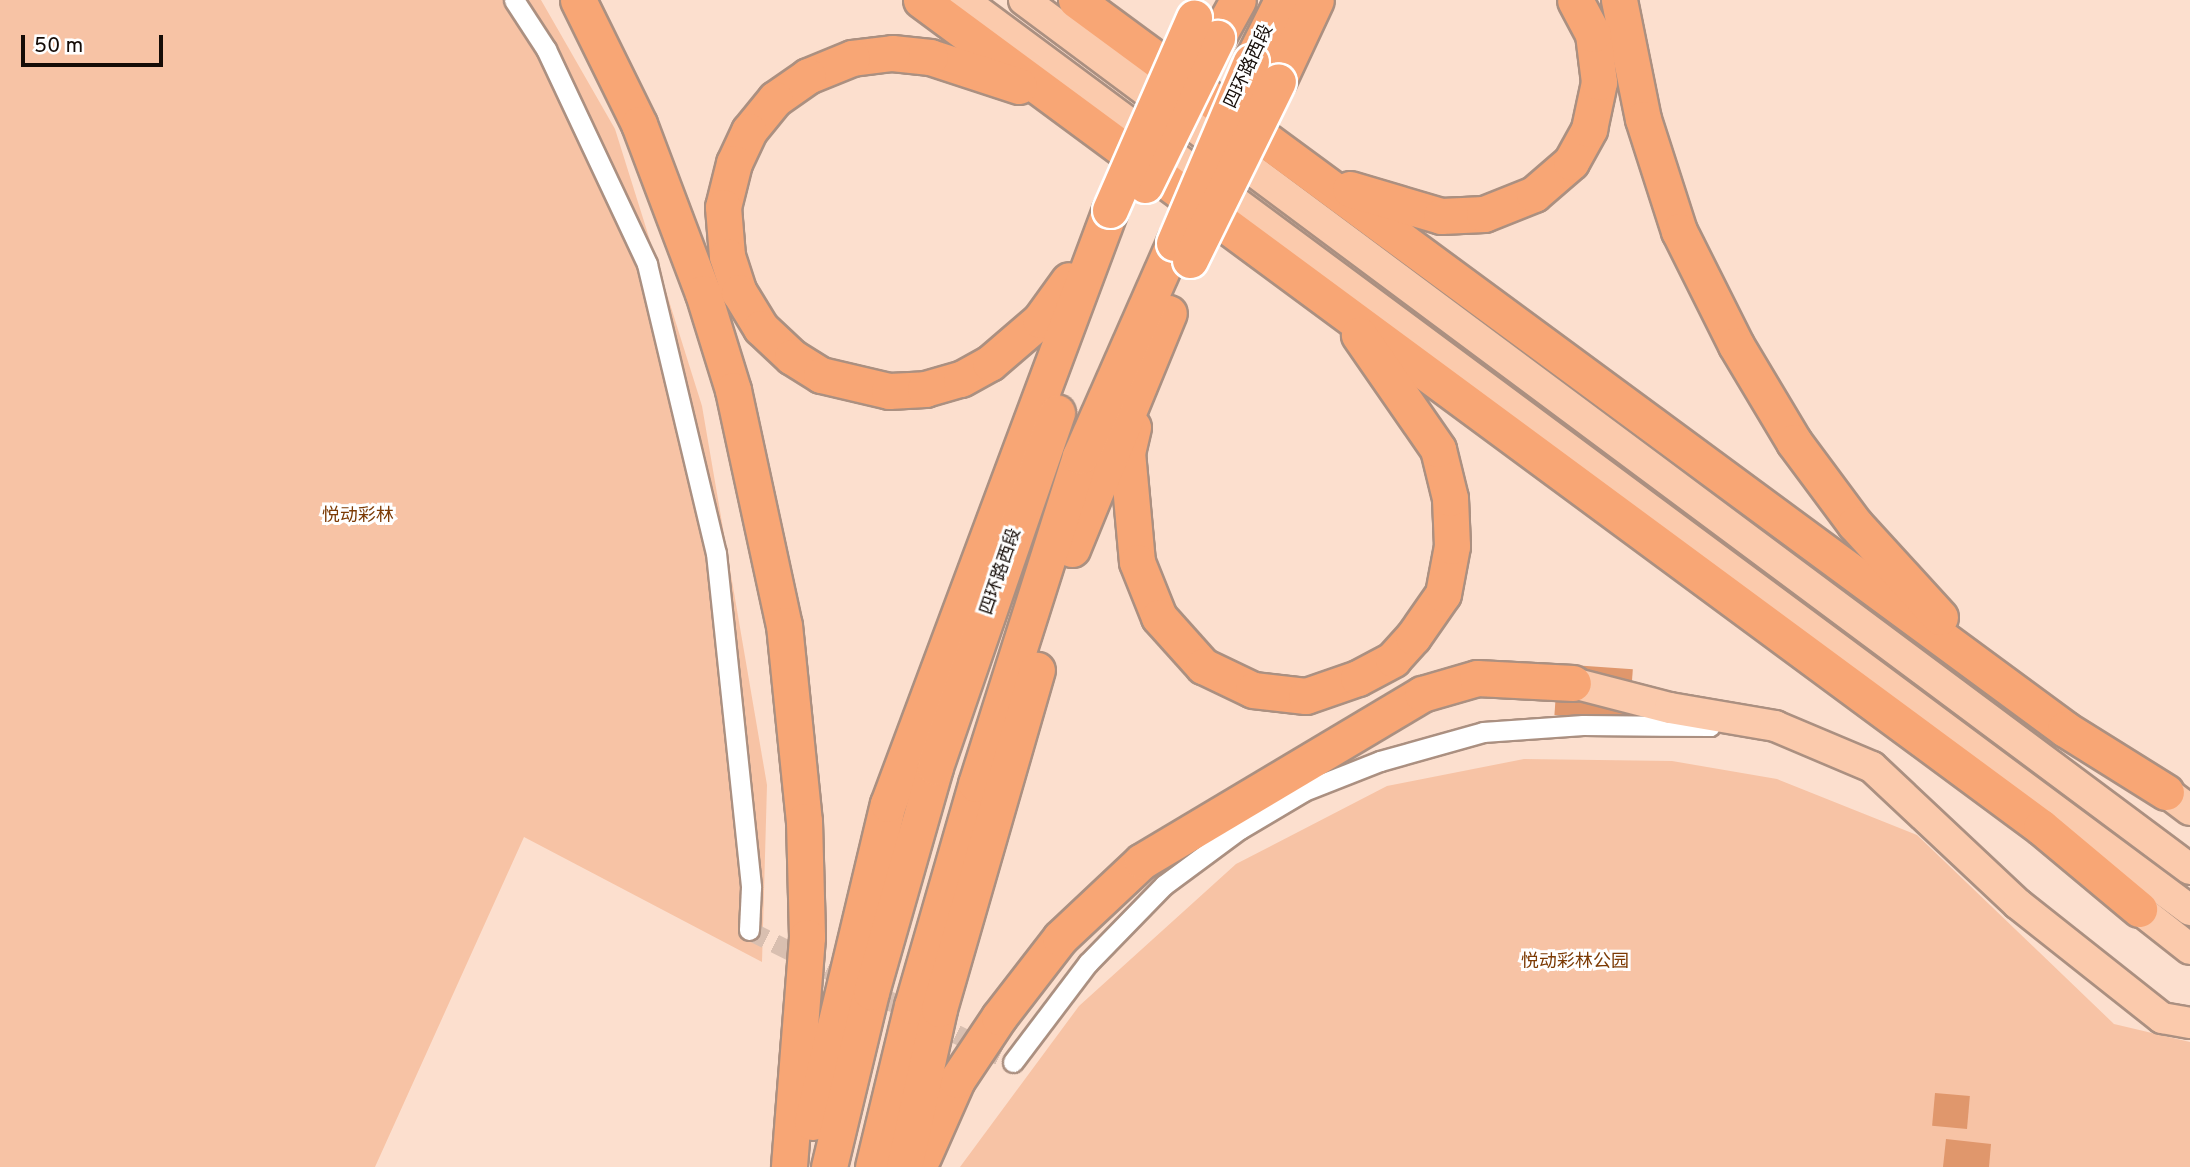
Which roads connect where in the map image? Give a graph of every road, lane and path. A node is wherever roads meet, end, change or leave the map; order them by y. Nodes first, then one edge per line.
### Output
1 (514, 0) edge
2 (578, 0) edge
3 (921, 0) edge
4 (963, 0) edge
5 (1024, 0) edge
6 (1238, 0) edge
7 (1282, 0) edge
8 (1316, 0) edge
9 (1339, 0) edge
10 (1575, 0) edge
11 (1619, 0) edge
12 (1084, 5) edge
13 (1204, 14) edge
14 (1297, 40) junction
15 (1264, 71) junction
16 (1076, 113) junction
17 (1322, 179) junction
18 (1119, 214) junction
19 (1093, 247) junction
20 (1182, 251) junction
21 (1343, 312) junction
22 (1152, 353) junction
23 (1573, 682) joint
24 (1775, 726) junction
25 (2065, 729) junction
26 (2178, 801) edge
27 (2190, 869) edge
28 (2139, 909) joint
29 (2190, 910) edge
30 (749, 930) dead end
31 (2190, 949) edge
32 (2190, 1023) edge
33 (1013, 1062) dead end
34 (789, 1167) edge
35 (803, 1167) edge
36 (829, 1167) edge
37 (873, 1167) edge
38 (904, 1167) edge
39 (920, 1167) edge

1 - 30 street
2 - 34 highway
3 - 16 highway
4 - 29 main road
5 - 27 main road
6 - 13 highway, 四环路西段
7 - 15 highway, 四环路西段
8 - 14 highway
9 - 14 highway
10 - 17 highway
11 - 25 highway
12 - 17 highway
13 - 18 highway, 四环路西段, bridge
14 - 15 highway
15 - 20 highway, 四环路西段, bridge
16 - 19 highway
16 - 21 highway
17 - 25 highway
18 - 19 highway
18 - 36 highway, 四环路西段
19 - 35 highway
20 - 22 highway
20 - 37 highway, 四环路西段
21 - 22 highway
21 - 28 highway
22 - 38 highway
23 - 24 main road
23 - 39 highway
24 - 32 main road
24 - 33 street
25 - 26 highway
28 - 31 main road

